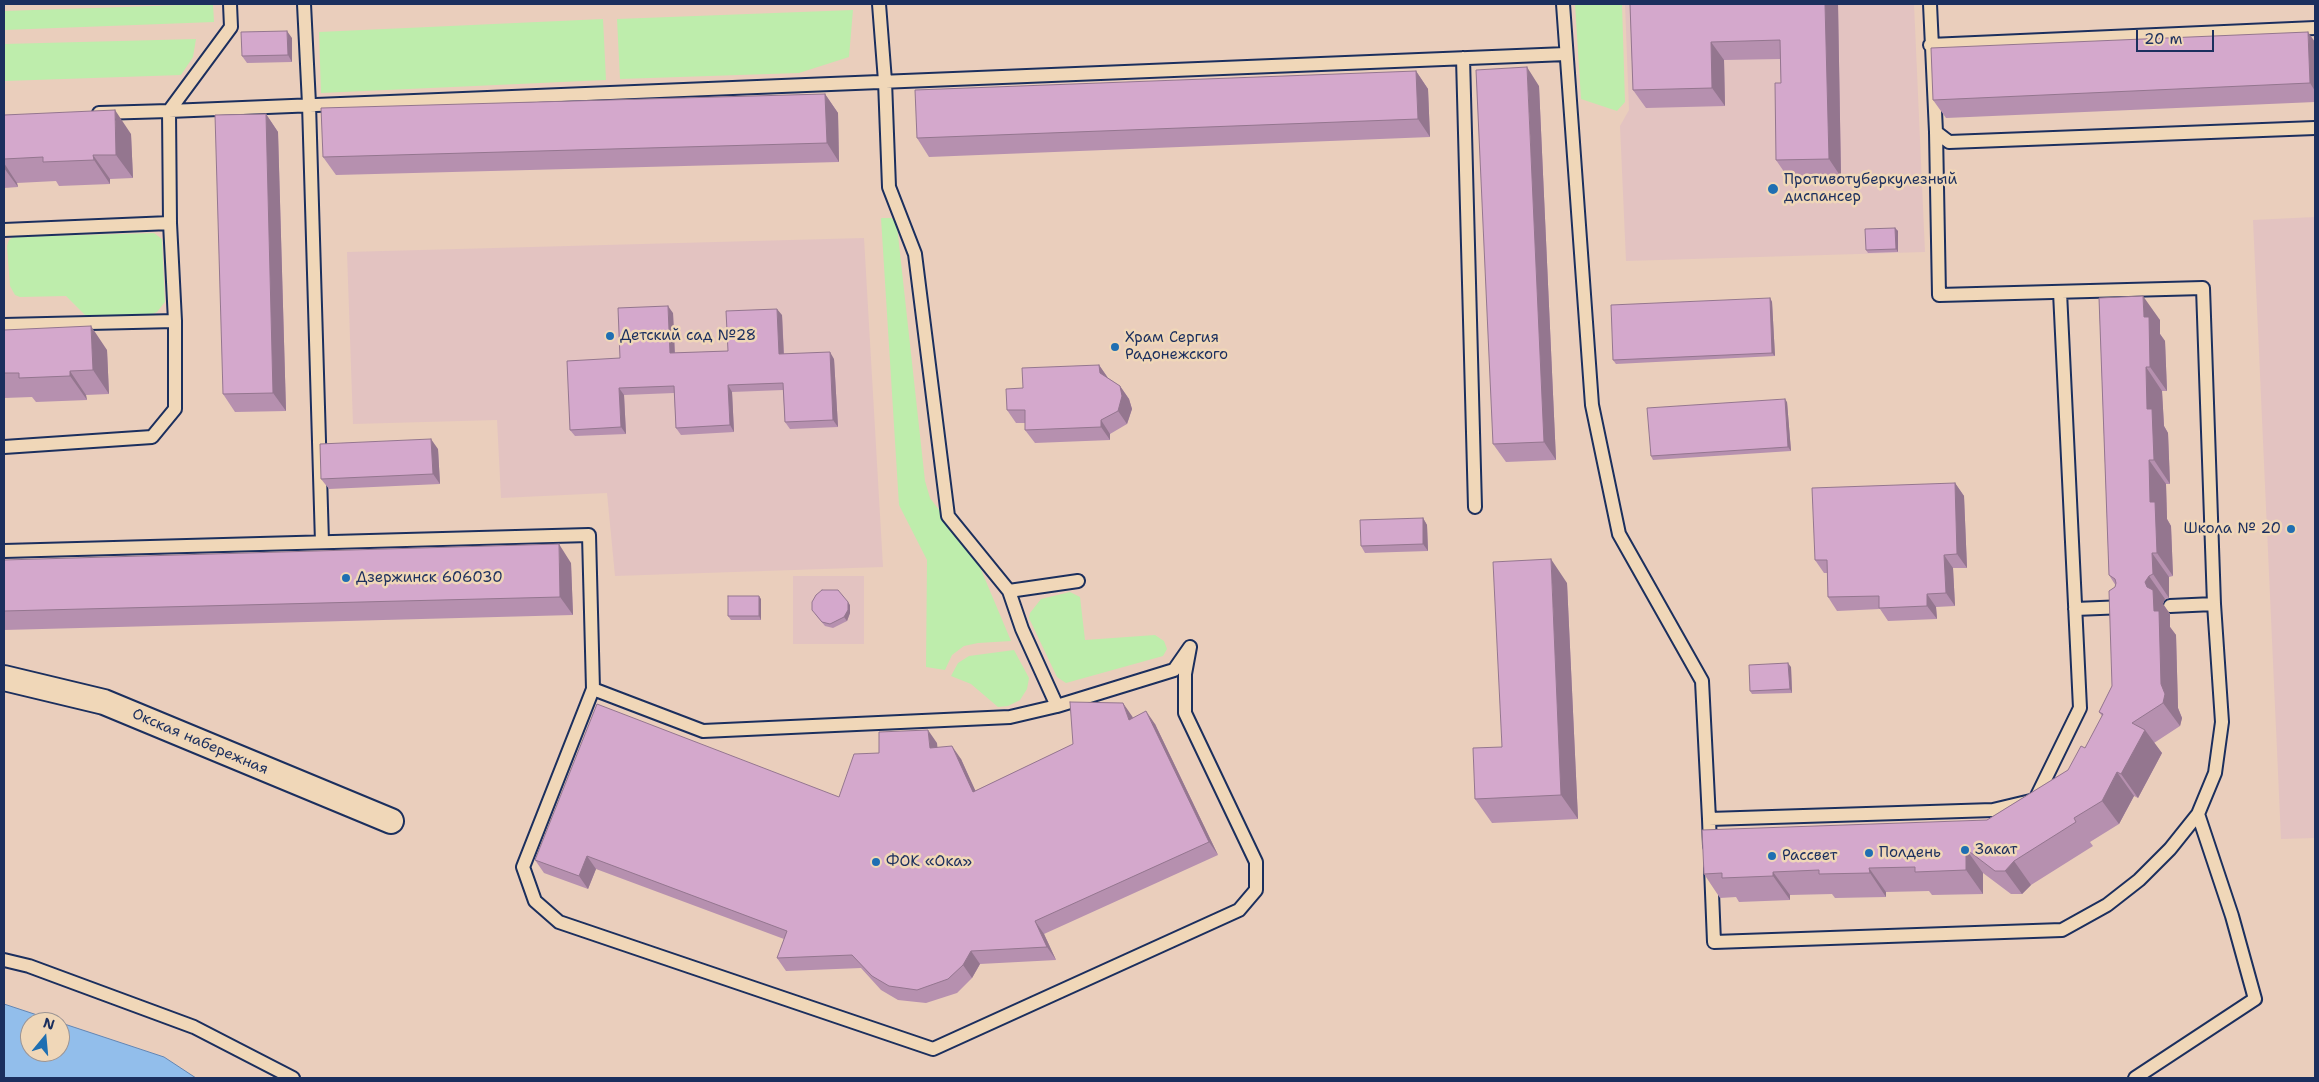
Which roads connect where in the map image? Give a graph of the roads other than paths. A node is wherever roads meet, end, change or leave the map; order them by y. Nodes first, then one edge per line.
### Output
1 (230, 4) edge
2 (304, 4) edge
3 (880, 4) edge
4 (1563, 4) edge
5 (1930, 4) edge
6 (2315, 28) edge
7 (1930, 45) junction
8 (1566, 54) junction
9 (1463, 58) junction
10 (885, 81) junction
11 (309, 104) junction
12 (168, 111) junction
13 (84, 114) edge
14 (2315, 128) edge
15 (1936, 132) junction
16 (170, 224) junction
17 (4, 230) edge
18 (2060, 292) junction
19 (175, 321) junction
20 (4, 325) edge
21 (4, 446) edge
22 (1475, 507) dead end
23 (322, 542) junction
24 (4, 551) edge
25 (1078, 581) dead end
26 (1008, 591) junction
27 (2214, 604) junction
28 (2170, 606) dead end
29 (2125, 607) edge
30 (2075, 609) junction
31 (4, 678) edge
32 (593, 689) junction
33 (1056, 706) junction
34 (2198, 814) junction
35 (1709, 820) junction
36 (391, 821) dead end
37 (4, 960) edge
38 (293, 1078) edge
39 (2135, 1078) edge

1 - 12 lane
2 - 11 lane
3 - 10 lane
4 - 8 lane
5 - 7 lane
6 - 7 lane
7 - 15 lane
8 - 9 lane
8 - 35 lane
9 - 10 lane
9 - 22 lane
10 - 11 lane
10 - 26 lane
11 - 12 lane
11 - 23 lane
12 - 13 lane
12 - 16 lane
14 - 15 lane
15 - 18 lane
16 - 17 lane
16 - 19 lane
18 - 27 lane
18 - 30 lane
19 - 20 lane
19 - 21 lane
23 - 24 lane
23 - 32 lane
25 - 26 lane
26 - 33 lane
27 - 28 lane
27 - 34 lane
29 - 30 lane
30 - 35 lane
31 - 36 street, Окская набережная
32 - 33 lane
32 - 33 lane
34 - 35 lane
34 - 39 lane
37 - 38 lane

